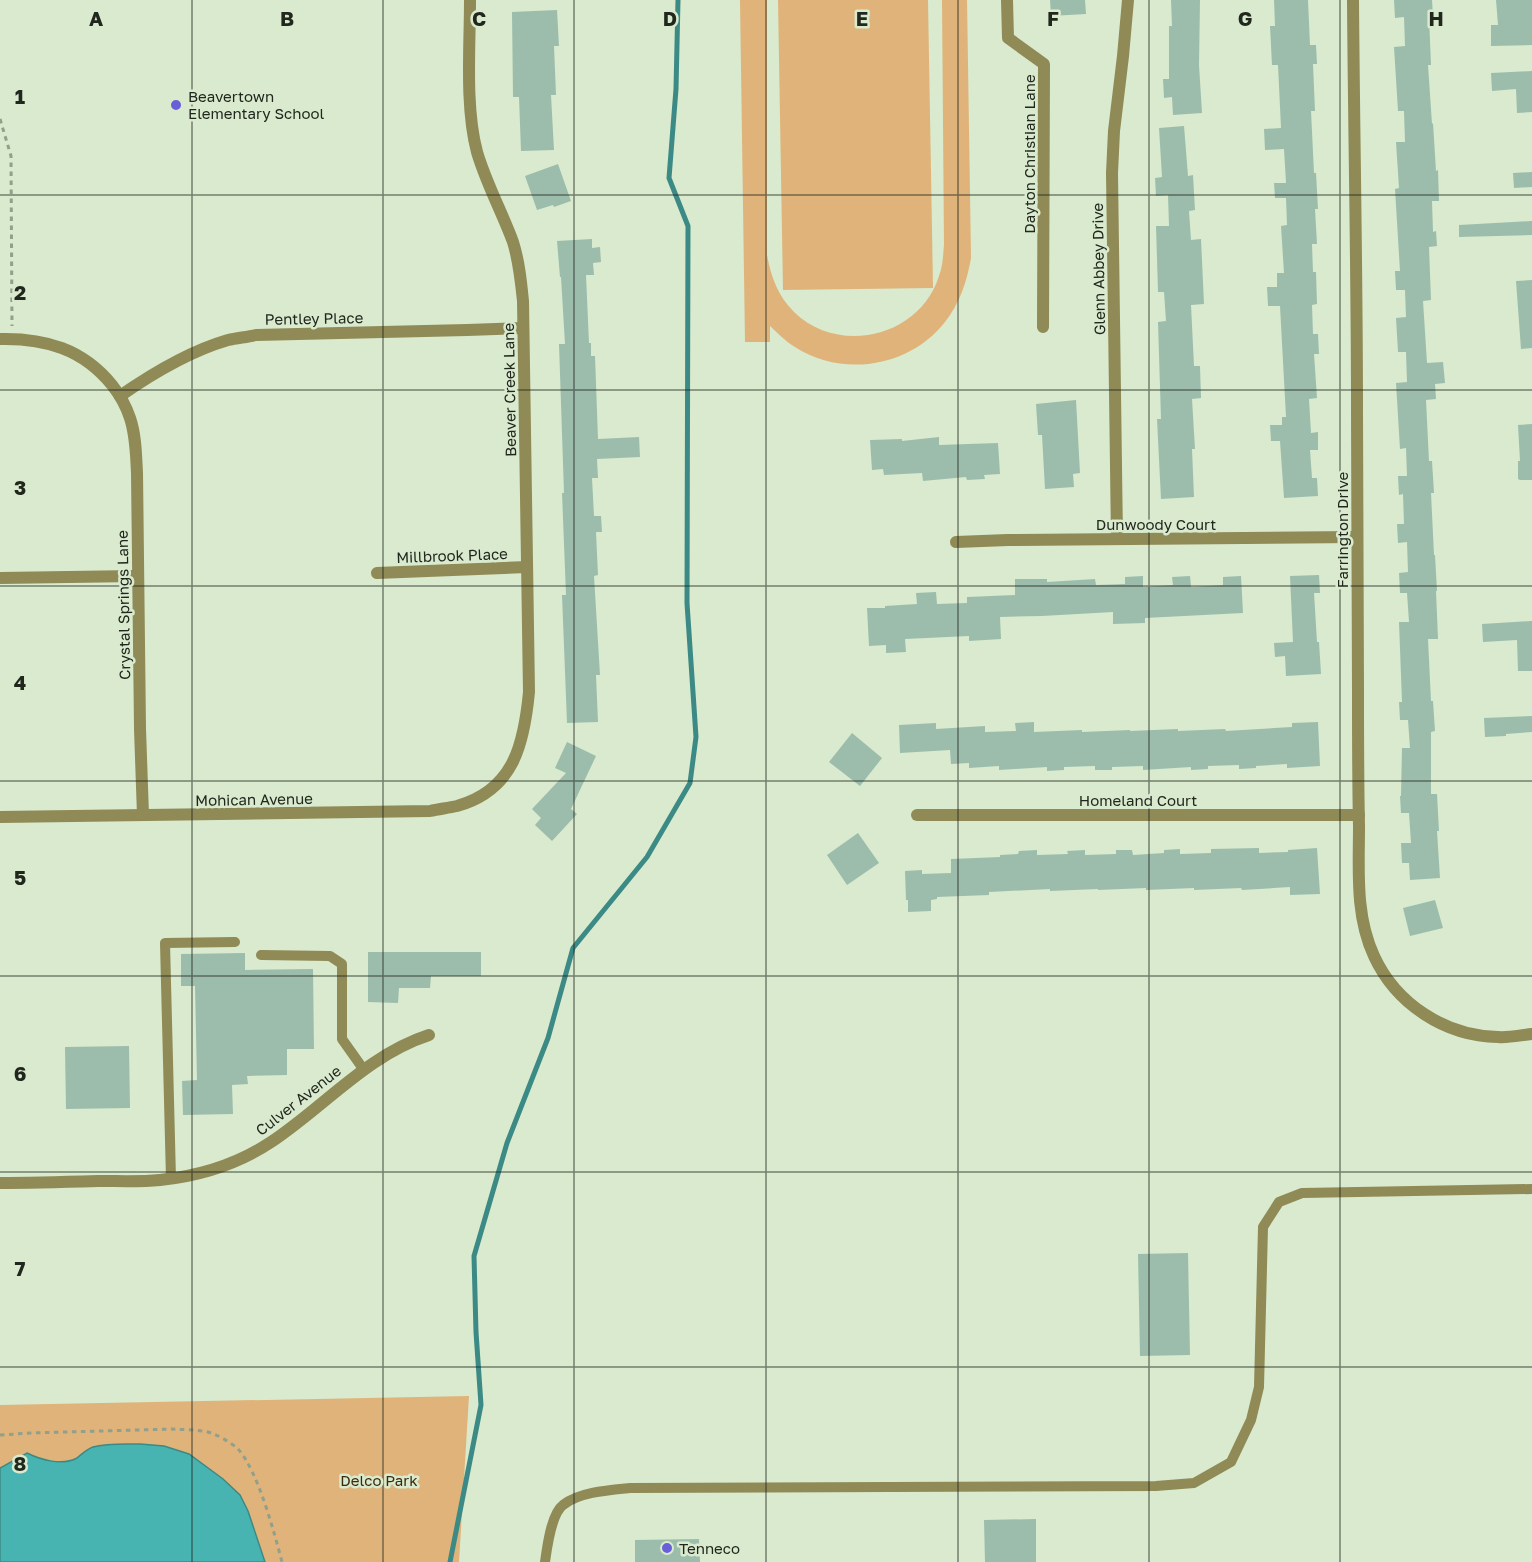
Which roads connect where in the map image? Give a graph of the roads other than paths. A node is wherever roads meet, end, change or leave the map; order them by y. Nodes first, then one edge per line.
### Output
1 (470, 0) edge
2 (1007, 0) edge
3 (1128, 0) edge
4 (1353, 0) edge
5 (1043, 327) dead end
6 (523, 328) junction
7 (6, 338) edge
8 (120, 396) junction
9 (1356, 537) junction
10 (1117, 539) junction
11 (956, 542) dead end
12 (527, 567) junction
13 (378, 573) dead end
14 (137, 576) junction
15 (0, 578) edge
16 (500, 781) joint
17 (143, 815) junction
18 (917, 815) dead end
19 (1359, 815) junction
20 (0, 817) edge
21 (235, 942) dead end
22 (261, 955) dead end
23 (1532, 1034) edge
24 (429, 1035) dead end
25 (364, 1070) junction
26 (171, 1179) junction
27 (0, 1183) edge
28 (1532, 1189) edge
29 (545, 1562) edge

1 - 6 street, Beaver Creek Lane
2 - 5 street, Dayton Christian Lane
3 - 10 street, Glenn Abbey Drive
4 - 9 street, Farrington Drive
6 - 8 street, Pentley Place
6 - 12 street, Beaver Creek Lane
7 - 8 street, Crystal Springs Lane
8 - 14 street, Crystal Springs Lane
9 - 10 street, Dunwoody Court
9 - 19 street, Farrington Drive
10 - 11 street, Dunwoody Court
12 - 13 street, Millbrook Place
12 - 16 street, Beaver Creek Lane
14 - 15 street
14 - 17 street, Crystal Springs Lane
16 - 17 street, Mohican Avenue
17 - 20 street, Mohican Avenue
18 - 19 street, Homeland Court
19 - 23 street, Farrington Drive
21 - 26 lane
22 - 25 lane
24 - 25 street, Culver Avenue
25 - 26 street, Culver Avenue
26 - 27 street, Culver Avenue
28 - 29 lane

